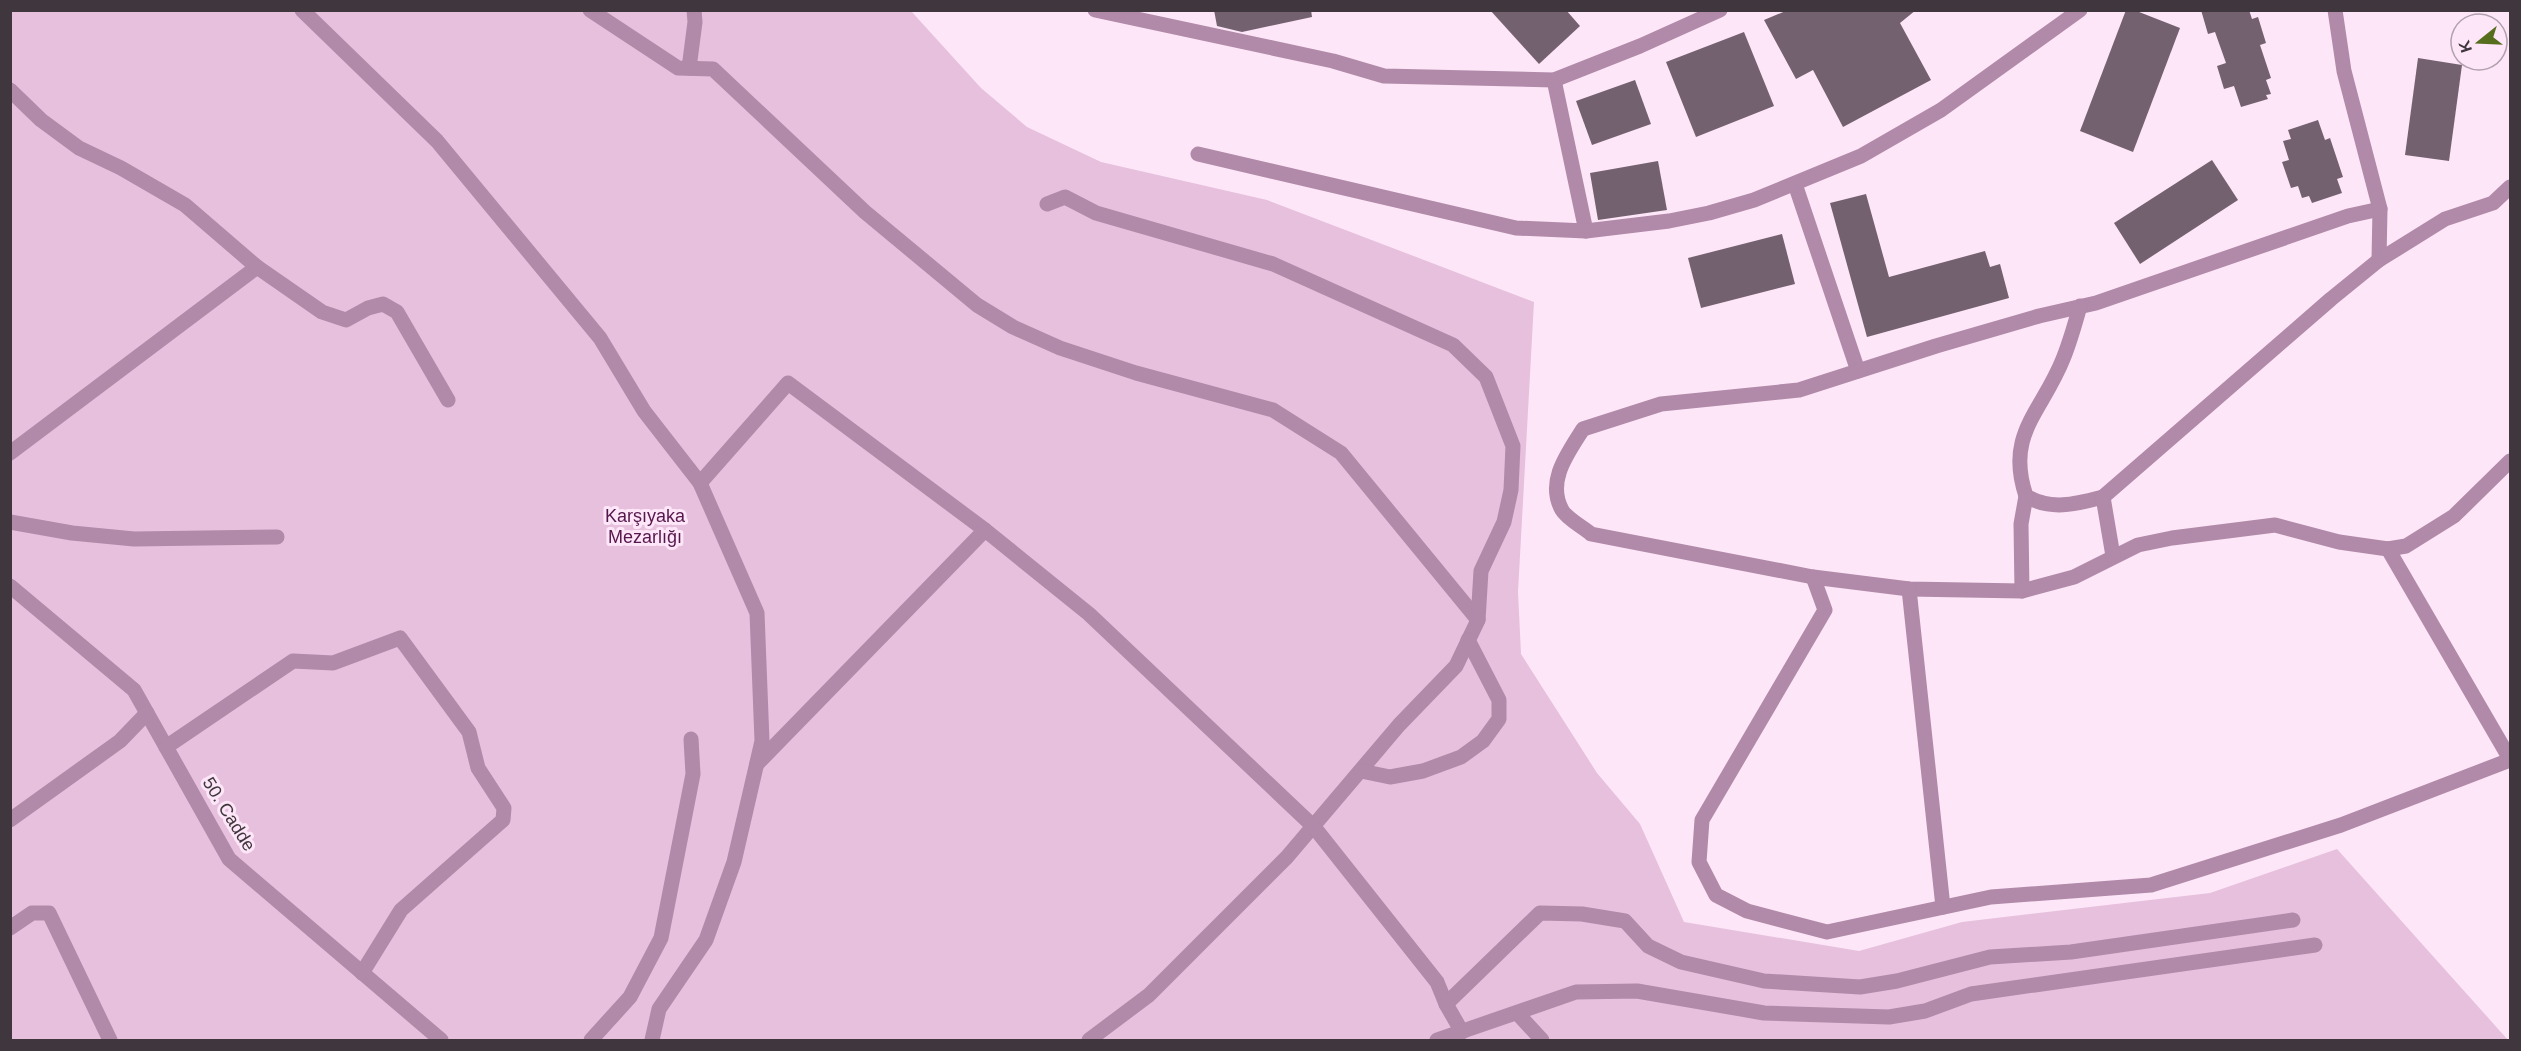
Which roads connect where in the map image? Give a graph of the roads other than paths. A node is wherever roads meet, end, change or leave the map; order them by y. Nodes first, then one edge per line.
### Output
1 (302, 10) edge
2 (590, 10) edge
3 (694, 10) edge
4 (1095, 10) edge
5 (1720, 10) edge
6 (2080, 10) edge
7 (2335, 10) edge
8 (689, 68) junction
9 (1554, 80) junction
10 (10, 90) edge
11 (1198, 153) dead end
12 (1795, 184) junction
13 (2511, 187) edge
14 (1047, 204) dead end
15 (2380, 209) junction
16 (1586, 231) junction
17 (2379, 260) junction
18 (257, 267) junction
19 (2080, 306) junction
20 (1858, 371) junction
21 (448, 400) dead end
22 (10, 453) edge
23 (2511, 461) edge
24 (700, 483) junction
25 (2026, 496) junction
26 (2103, 498) junction
27 (10, 522) edge
28 (984, 530) junction
29 (277, 537) dead end
30 (2388, 549) junction
31 (2113, 556) junction
32 (1813, 578) junction
33 (10, 586) edge
34 (1909, 589) junction
35 (2022, 591) junction
36 (1478, 620) junction
37 (1468, 640) junction
38 (147, 713) junction
39 (691, 739) dead end
40 (166, 747) junction
41 (2511, 760) edge
42 (757, 764) junction
43 (1361, 771) junction
44 (10, 820) edge
45 (1314, 827) junction
46 (1943, 907) junction
47 (2293, 920) dead end
48 (10, 928) edge
49 (2315, 945) dead end
50 (362, 973) junction
51 (1446, 1004) junction
52 (1516, 1013) junction
53 (1462, 1032) junction
54 (110, 1041) edge
55 (441, 1041) edge
56 (591, 1041) edge
57 (652, 1041) edge
58 (1089, 1041) edge
59 (1437, 1041) edge
60 (1542, 1041) edge

1 - 24 street
2 - 8 street
3 - 8 street
4 - 9 street
5 - 9 street
6 - 12 street
7 - 15 street
8 - 36 street
9 - 16 street
10 - 18 street
11 - 16 street
12 - 16 street
12 - 20 street
13 - 17 street
14 - 36 street
15 - 17 street
15 - 19 street
17 - 26 street
18 - 21 street
18 - 22 street
19 - 20 street
19 - 25 street
20 - 32 street
23 - 30 street
24 - 28 street
24 - 42 street
25 - 26 street
25 - 35 street
26 - 31 street
27 - 29 street
28 - 42 street
28 - 45 street
30 - 31 street
30 - 41 street
31 - 35 street
32 - 34 street
32 - 46 street
33 - 38 street, 50. Cadde
34 - 35 street
34 - 46 street
36 - 37 street
37 - 43 street
37 - 43 street
38 - 40 street, 50. Cadde
38 - 44 street
39 - 56 street
40 - 50 street, 50. Cadde
40 - 50 street
41 - 46 street
42 - 57 street
43 - 45 street
45 - 51 street
45 - 58 street
47 - 51 street
48 - 54 street
49 - 52 street
50 - 55 street, 50. Cadde
51 - 53 street
52 - 53 street
52 - 60 street
53 - 59 street

